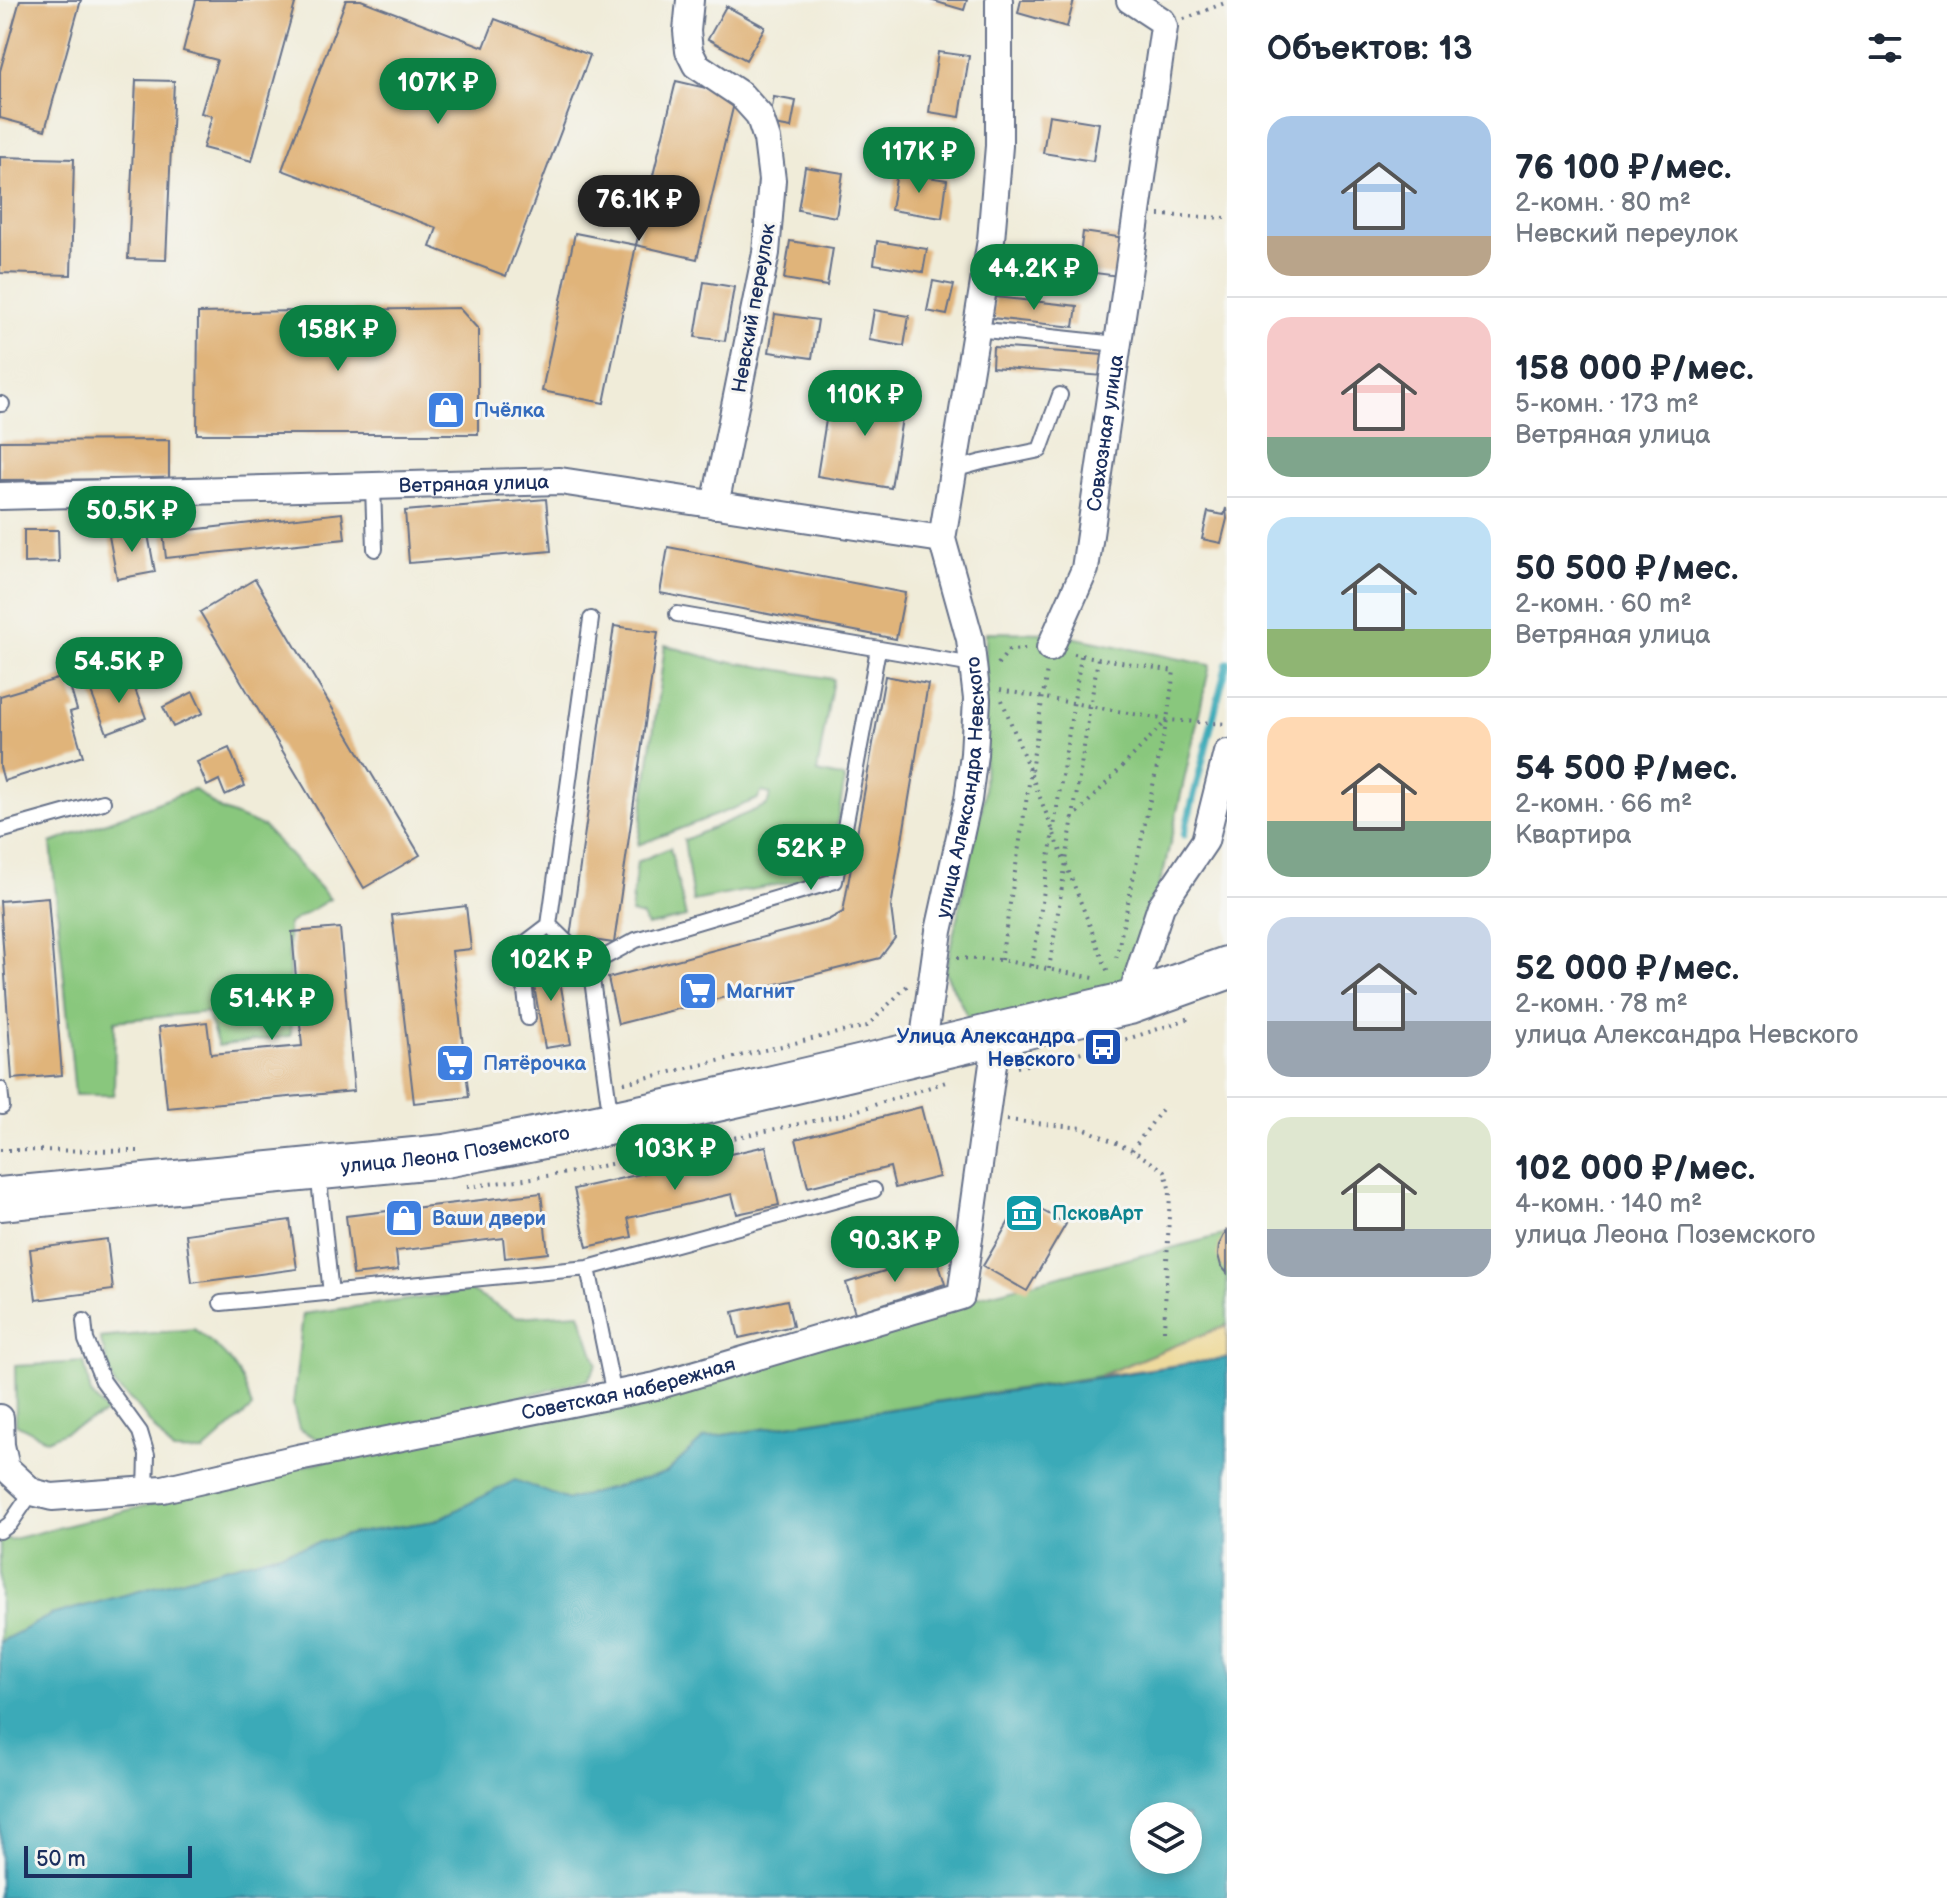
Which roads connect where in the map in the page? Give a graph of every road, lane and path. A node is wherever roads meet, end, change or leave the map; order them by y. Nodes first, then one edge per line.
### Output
1 (690, 0) edge
2 (999, 0) edge
3 (1130, 0) edge
4 (1227, 2) edge
5 (1163, 24) junction
6 (1136, 215) junction
7 (1227, 218) edge
8 (976, 329) junction
9 (1117, 344) junction
10 (1060, 395) dead end
11 (953, 470) junction
12 (373, 486) junction
13 (0, 496) edge
14 (715, 505) junction
15 (942, 539) junction
16 (375, 549) dead end
17 (677, 614) dead end
18 (591, 619) dead end
19 (1050, 648) junction
20 (878, 649) junction
21 (1081, 656) junction
22 (1098, 658) junction
23 (982, 669) junction
24 (998, 690) junction
25 (1042, 697) junction
26 (1073, 703) junction
27 (1090, 706) junction
28 (1167, 720) junction
29 (1227, 724) edge
30 (1227, 753) edge
31 (1030, 773) junction
32 (103, 802) dead end
33 (1071, 820) junction
34 (1053, 830) junction
35 (0, 831) edge
36 (1064, 860) junction
37 (549, 925) junction
38 (935, 957) junction
39 (1001, 960) junction
40 (590, 965) junction
41 (1032, 966) junction
42 (1227, 968) edge
43 (1049, 969) junction
44 (1120, 992) junction
45 (528, 1018) dead end
46 (997, 1035) junction
47 (922, 1052) junction
48 (0, 1089) edge
49 (609, 1105) junction
50 (2, 1107) dead end
51 (1163, 1108) dead end
52 (986, 1119) junction
53 (0, 1150) edge
54 (1132, 1150) junction
55 (141, 1151) dead end
56 (318, 1167) junction
57 (874, 1190) dead end
58 (0, 1199) edge
59 (588, 1268) junction
60 (331, 1294) junction
61 (221, 1303) dead end
62 (84, 1321) dead end
63 (1164, 1331) dead end
64 (614, 1395) junction
65 (0, 1418) edge
66 (146, 1491) junction
67 (32, 1492) junction
68 (0, 1531) edge

1 - 14 street, Невский переулок
2 - 8 street, улица Александра Невского
3 - 5 street
4 - 5 path
5 - 6 street, Совхозная улица
6 - 7 path
6 - 9 street, Совхозная улица
8 - 9 lane
8 - 11 street, улица Александра Невского
9 - 19 street, Совхозная улица
10 - 11 lane
11 - 15 street, улица Александра Невского
12 - 13 street, Ветряная улица
12 - 14 street, Ветряная улица
12 - 16 lane
14 - 15 street, Ветряная улица
15 - 23 street, улица Александра Невского
17 - 20 lane
18 - 37 lane
19 - 21 path
19 - 23 path
19 - 25 path
20 - 23 lane
20 - 40 lane
21 - 22 path
21 - 26 path
22 - 27 path
22 - 28 path
23 - 24 path
23 - 38 street, улица Александра Невского
24 - 25 path
24 - 31 path
25 - 26 path
25 - 31 path
26 - 27 path
26 - 34 path
27 - 28 path
27 - 33 path
28 - 29 path
28 - 33 path
28 - 44 path
30 - 44 street
31 - 34 path
31 - 39 path
32 - 35 lane
33 - 36 path
34 - 36 path
34 - 41 path
36 - 43 path
36 - 44 path
37 - 40 lane
37 - 45 lane
38 - 39 path
38 - 47 street, улица Александра Невского
38 - 49 path
39 - 41 path
40 - 49 lane
41 - 43 path
42 - 44 main road, улица Леона Поземского
43 - 44 path
44 - 46 main road, улица Леона Поземского
46 - 47 main road, улица Леона Поземского
46 - 52 street, Советская набережная
47 - 49 main road, улица Леона Поземского
48 - 50 lane
49 - 56 main road, улица Леона Поземского
51 - 54 path
52 - 54 path
52 - 64 street, Советская набережная
53 - 55 path
54 - 63 path
56 - 58 main road, улица Леона Поземского
56 - 60 lane
57 - 59 lane
59 - 60 lane
59 - 64 lane
60 - 61 lane
62 - 66 lane
64 - 66 street, Советская набережная
65 - 67 street
66 - 67 street, Советская набережная
67 - 68 lane

